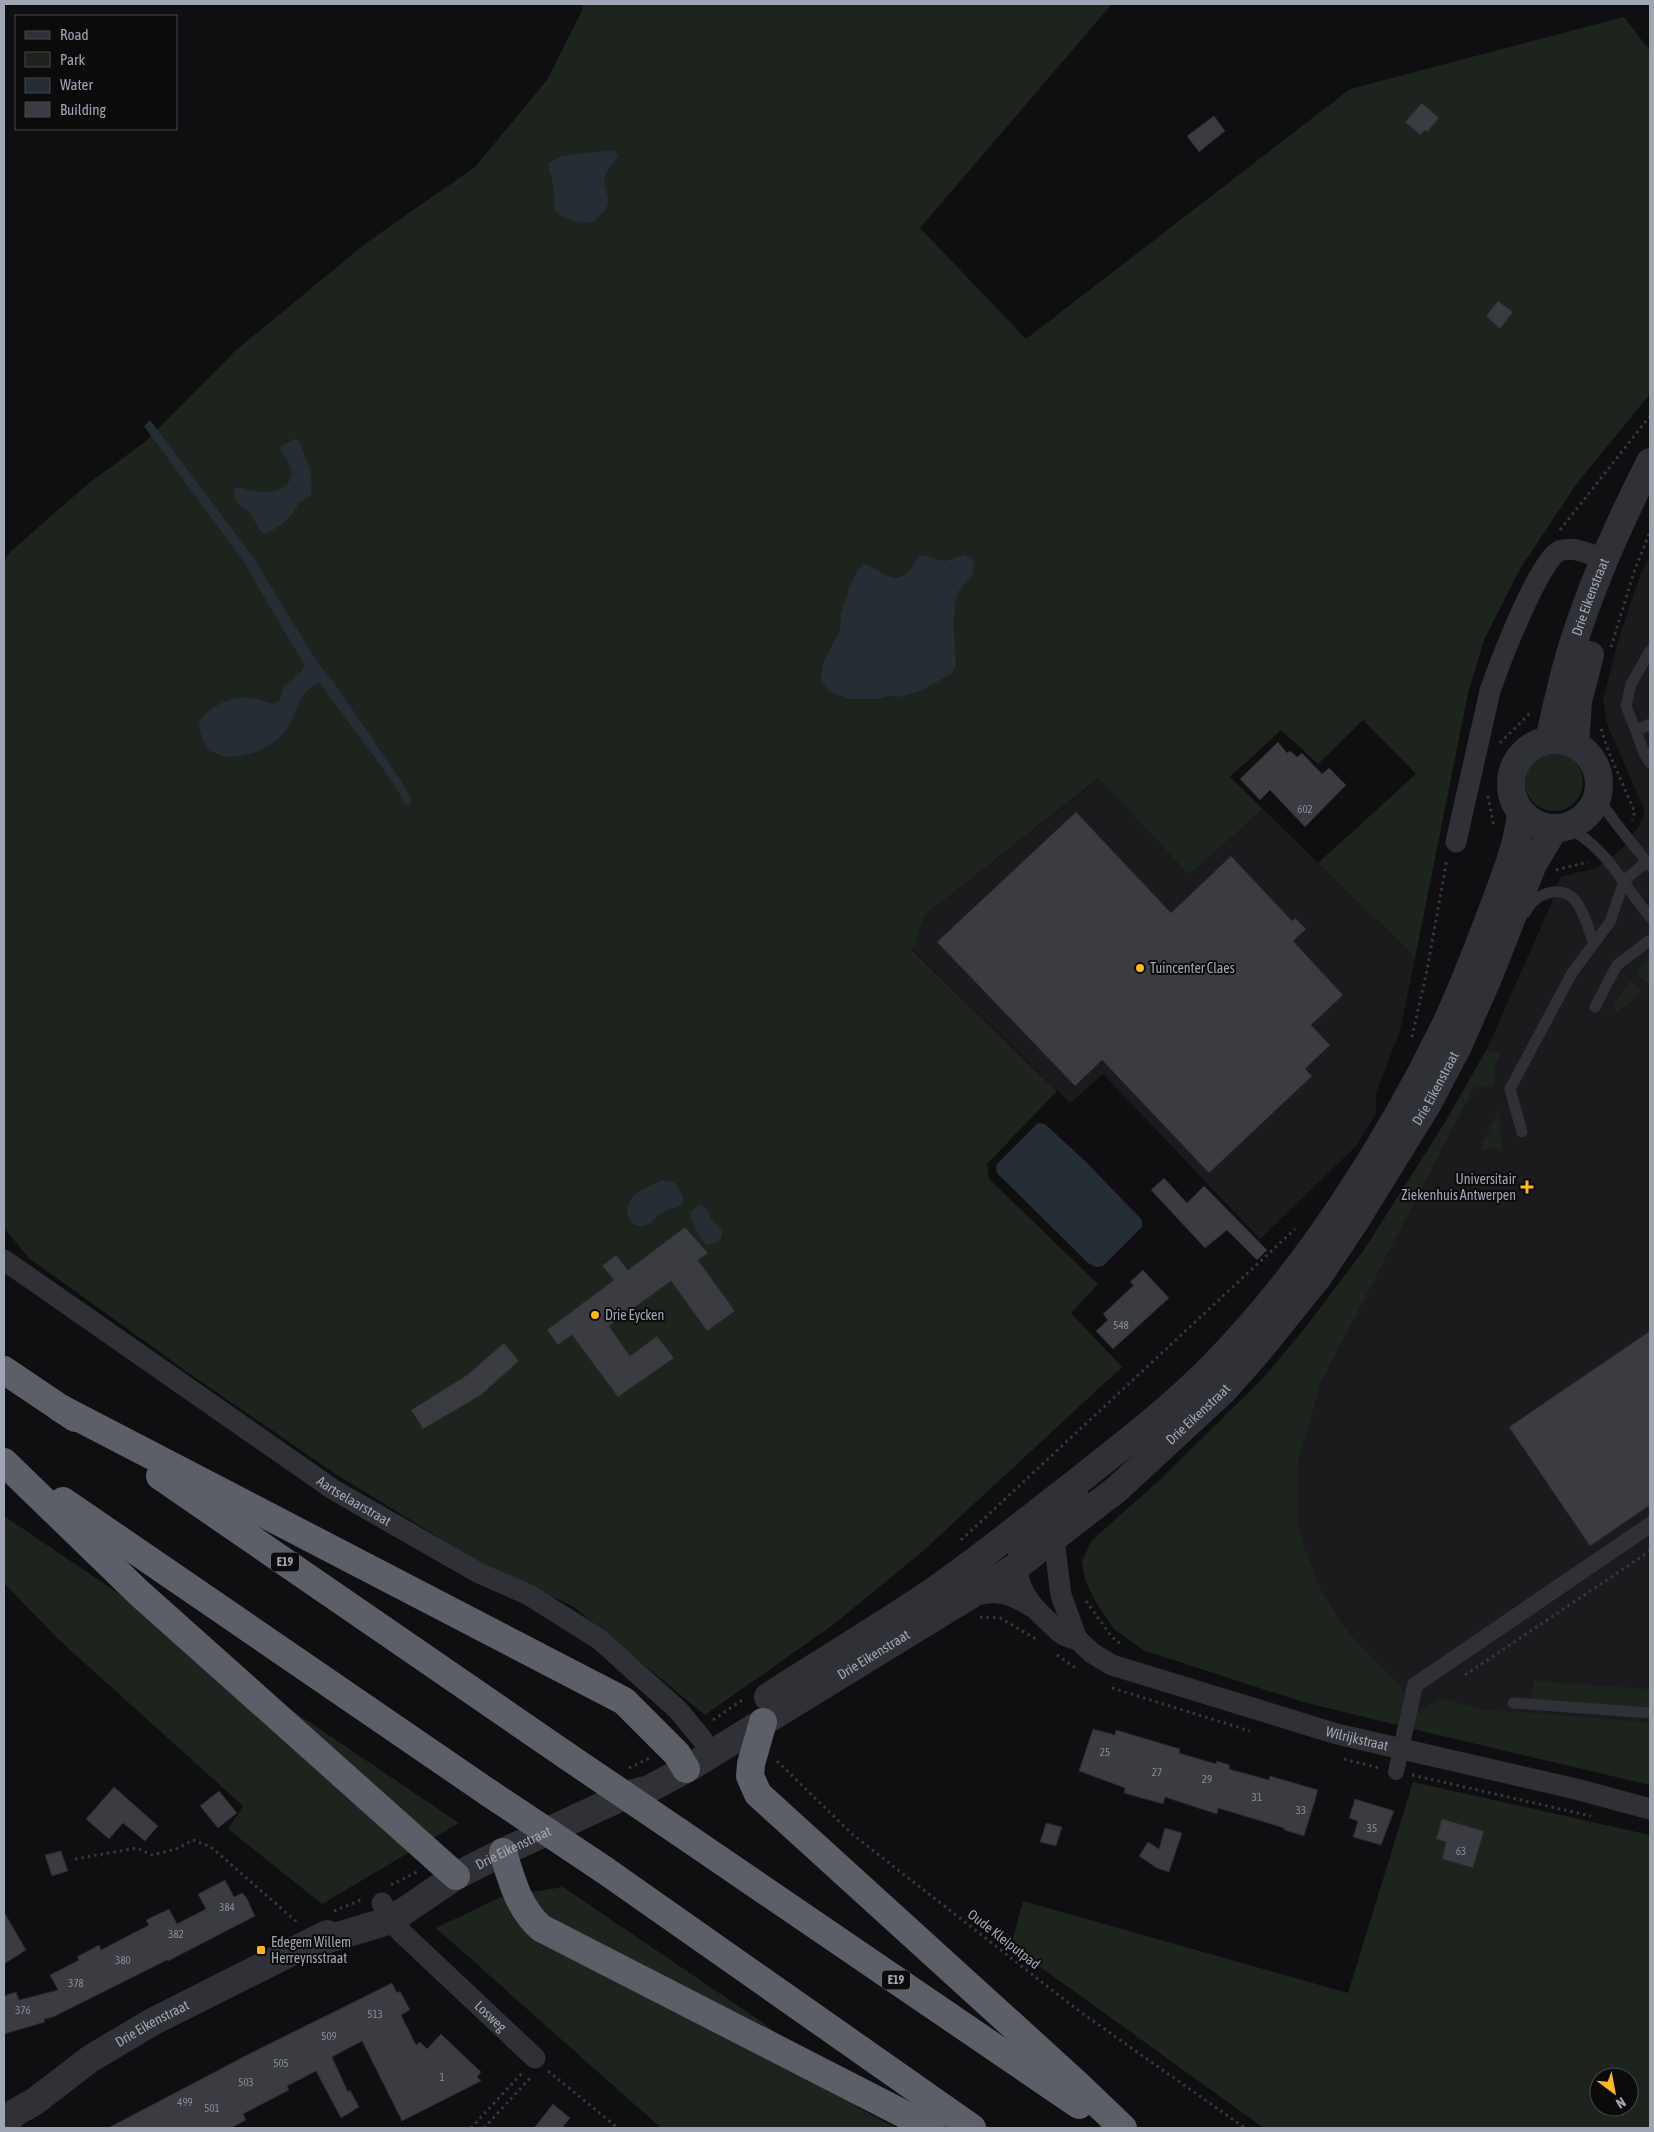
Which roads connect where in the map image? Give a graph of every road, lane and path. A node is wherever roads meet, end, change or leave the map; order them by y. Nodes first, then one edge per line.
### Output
1 (1650, 416) edge
2 (1650, 462) edge
3 (1650, 496) edge
4 (1650, 532) edge
5 (1552, 557) junction
6 (1604, 560) junction
7 (1650, 651) edge
8 (1609, 654) dead end
9 (1650, 724) edge
10 (1636, 731) junction
11 (1562, 742) junction
12 (1650, 763) edge
13 (1598, 798) junction
14 (1521, 814) junction
15 (1560, 828) junction
16 (1456, 842) joint
17 (1649, 863) edge
18 (1624, 881) junction
19 (1650, 918) edge
20 (1510, 924) junction
21 (1650, 940) edge
22 (1594, 943) junction
23 (1595, 1006) dead end
24 (1412, 1037) dead end
25 (1522, 1132) dead end
26 (1345, 1218) junction
27 (1302, 1223) dead end
28 (4, 1260) edge
29 (4, 1370) edge
30 (60, 1408) junction
31 (4, 1462) edge
32 (1096, 1467) junction
33 (1650, 1525) edge
34 (1054, 1540) junction
35 (955, 1546) dead end
36 (1650, 1551) edge
37 (1016, 1567) junction
38 (1082, 1592) dead end
39 (965, 1599) junction
40 (1032, 1608) junction
41 (1076, 1639) junction
42 (1124, 1647) dead end
43 (1462, 1677) dead end
44 (1513, 1703) dead end
45 (1650, 1713) edge
46 (763, 1722) junction
47 (702, 1739) junction
48 (1401, 1749) junction
49 (770, 1755) dead end
50 (682, 1762) junction
51 (1396, 1772) dead end
52 (1650, 1809) edge
53 (503, 1852) junction
54 (75, 1859) dead end
55 (456, 1876) junction
56 (386, 1911) junction
57 (306, 1935) junction
58 (539, 2062) junction
59 (4, 2123) edge
60 (471, 2128) edge
61 (484, 2128) edge
62 (618, 2128) edge
63 (931, 2128) edge
64 (972, 2128) edge
65 (1113, 2128) edge
66 (1122, 2128) edge
67 (1245, 2128) edge

1 - 5 path
2 - 6 street, Drie Eikenstraat
3 - 11 street, Drie Eikenstraat
4 - 8 path
5 - 6 street
5 - 16 street
6 - 11 street, Drie Eikenstraat
7 - 10 lane
9 - 10 lane
10 - 12 lane
11 - 13 street
11 - 14 street
13 - 15 street
13 - 17 lane
14 - 15 street
14 - 26 street, Drie Eikenstraat
15 - 18 lane
15 - 20 street, Drie Eikenstraat
16 - 24 path
17 - 18 lane
18 - 19 lane
18 - 22 lane
20 - 22 lane
20 - 26 street, Drie Eikenstraat
21 - 23 lane
22 - 25 lane
26 - 32 street, Drie Eikenstraat
26 - 34 street, Drie Eikenstraat
27 - 35 path
28 - 47 street, Aartselaarstraat
29 - 30 highway, E19
30 - 50 highway
30 - 65 highway, E19, bridge
31 - 55 highway
31 - 64 highway, bridge
32 - 37 street
32 - 47 street, Drie Eikenstraat
33 - 48 street
34 - 37 street, Drie Eikenstraat
34 - 41 street
36 - 43 path
37 - 39 street, Drie Eikenstraat
37 - 40 street, Wilrijkstraat
38 - 42 path
39 - 40 street, Wilrijkstraat
39 - 46 street, Drie Eikenstraat
40 - 41 street, Wilrijkstraat
41 - 48 street, Wilrijkstraat
44 - 45 lane
46 - 50 street, Drie Eikenstraat
46 - 66 highway
47 - 50 street, Drie Eikenstraat
48 - 51 street
48 - 52 street, Wilrijkstraat
49 - 67 path, Oude Kleiputpad
50 - 53 street, Drie Eikenstraat
53 - 55 street, Drie Eikenstraat
53 - 63 highway
54 - 57 path
55 - 56 street, Drie Eikenstraat
56 - 57 street, Drie Eikenstraat
56 - 58 street, Losweg
57 - 59 street, Drie Eikenstraat
58 - 60 path
58 - 61 path
58 - 62 path

